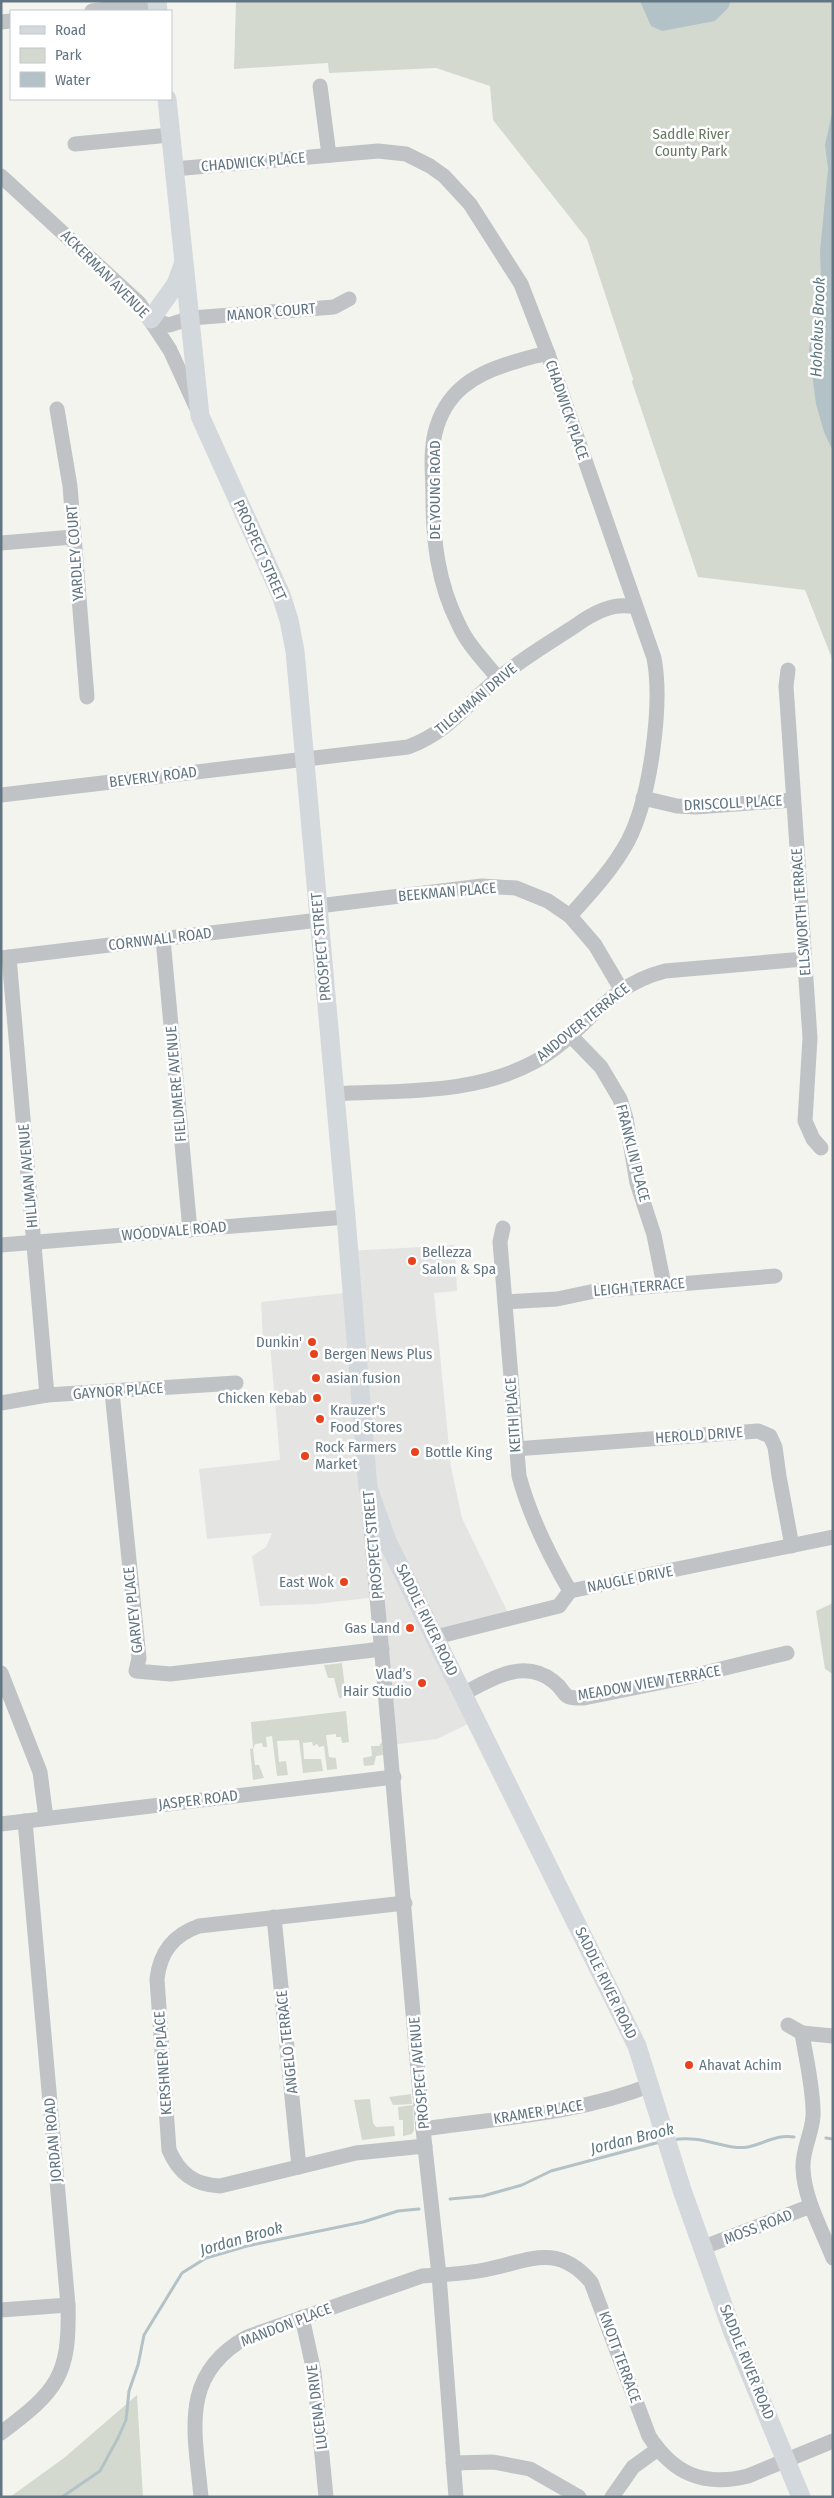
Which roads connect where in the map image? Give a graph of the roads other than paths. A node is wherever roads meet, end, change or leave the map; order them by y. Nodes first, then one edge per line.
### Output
1 (157, 5) edge
2 (103, 10) edge
3 (320, 86) dead end
4 (166, 100) edge
5 (170, 135) junction
6 (75, 144) dead end
7 (329, 155) junction
8 (174, 169) junction
9 (1, 176) edge
10 (183, 264) junction
11 (349, 299) dead end
12 (191, 318) junction
13 (151, 319) junction
14 (548, 354) junction
15 (57, 409) dead end
16 (200, 416) junction
17 (74, 536) junction
18 (1, 543) edge
19 (635, 607) junction
20 (788, 670) dead end
21 (498, 678) junction
22 (87, 697) dead end
23 (304, 759) junction
24 (1, 795) edge
25 (643, 798) junction
26 (793, 800) junction
27 (318, 913) junction
28 (570, 916) junction
29 (163, 938) junction
30 (5, 958) edge
31 (804, 960) junction
32 (621, 989) junction
33 (571, 1036) junction
34 (335, 1094) junction
35 (821, 1148) dead end
36 (346, 1217) junction
37 (503, 1228) dead end
38 (190, 1230) junction
39 (34, 1243) junction
40 (1, 1246) edge
41 (775, 1276) dead end
42 (664, 1285) junction
43 (505, 1302) junction
44 (236, 1383) dead end
45 (112, 1392) junction
46 (47, 1395) junction
47 (1, 1403) edge
48 (515, 1449) junction
49 (368, 1488) junction
50 (833, 1537) edge
51 (792, 1546) junction
52 (570, 1591) junction
53 (436, 1637) junction
54 (382, 1649) junction
55 (787, 1654) dead end
56 (1, 1673) edge
57 (463, 1694) junction
58 (394, 1776) junction
59 (46, 1818) junction
60 (25, 1821) junction
61 (1, 1824) edge
62 (405, 1903) junction
63 (274, 1917) junction
64 (788, 2025) dead end
65 (802, 2033) junction
66 (833, 2036) edge
67 (651, 2085) junction
68 (423, 2129) junction
69 (425, 2146) junction
70 (299, 2167) junction
71 (811, 2206) junction
72 (704, 2247) junction
73 (833, 2258) edge
74 (439, 2275) junction
75 (68, 2305) junction
76 (1, 2310) edge
77 (302, 2317) junction
78 (1, 2433) edge
79 (833, 2441) edge
80 (658, 2450) junction
81 (786, 2460) junction
82 (453, 2463) junction
83 (201, 2497) edge
84 (326, 2497) edge
85 (456, 2497) edge
86 (579, 2497) edge
87 (612, 2497) edge
88 (801, 2497) edge

1 - 2 street
3 - 7 street
4 - 5 main road, PROSPECT STREET
5 - 6 street
5 - 8 main road, PROSPECT STREET
7 - 8 street, CHADWICK PLACE
7 - 14 street, CHADWICK PLACE
8 - 10 main road, PROSPECT STREET
9 - 13 street, ACKERMAN AVENUE
10 - 12 main road, PROSPECT STREET
10 - 13 main road, PROSPECT STREET
11 - 12 street, MANOR COURT
12 - 13 street, MANOR COURT
12 - 16 main road, PROSPECT STREET
13 - 16 street, ACKERMAN AVENUE
14 - 19 street, CHADWICK PLACE
14 - 21 street, DE YOUNG ROAD
15 - 17 street, YARDLEY COURT
16 - 23 main road, PROSPECT STREET
17 - 18 street
17 - 22 street, YARDLEY COURT
19 - 21 street, TILGHMAN DRIVE
19 - 25 street, CHADWICK PLACE
20 - 26 street, ELLSWORTH TERRACE
21 - 23 street, TILGHMAN DRIVE
23 - 24 street, BEVERLY ROAD
23 - 27 main road, PROSPECT STREET
25 - 26 street, DRISCOLL PLACE
25 - 28 street, CHADWICK PLACE
26 - 31 street, ELLSWORTH TERRACE
27 - 28 street, BEEKMAN PLACE
27 - 29 street, CORNWALL ROAD
27 - 34 main road, PROSPECT STREET
28 - 32 street, BEEKMAN PLACE
29 - 30 street, CORNWALL ROAD
29 - 38 street, FIELDMERE AVENUE
30 - 39 street, HILLMAN AVENUE
31 - 32 street, ANDOVER TERRACE
31 - 35 street, ELLSWORTH TERRACE
32 - 33 street, ANDOVER TERRACE
33 - 34 street, ANDOVER TERRACE
33 - 42 street, FRANKLIN PLACE
34 - 36 main road, PROSPECT STREET
36 - 38 street, WOODVALE ROAD
36 - 49 main road, PROSPECT STREET
37 - 43 street, KEITH PLACE
38 - 39 street, WOODVALE ROAD
39 - 40 street, WOODVALE ROAD
39 - 46 street, HILLMAN AVENUE
41 - 42 street, LEIGH TERRACE
42 - 43 street, LEIGH TERRACE
43 - 48 street, KEITH PLACE
44 - 45 street, GAYNOR PLACE
45 - 46 street, GAYNOR PLACE
45 - 54 street, GARVEY PLACE
46 - 47 street, GAYNOR PLACE
48 - 51 street, HEROLD DRIVE
48 - 52 street, KEITH PLACE
49 - 53 main road, SADDLE RIVER ROAD
49 - 54 street, PROSPECT STREET
50 - 51 street, NAUGLE DRIVE
51 - 52 street, NAUGLE DRIVE
52 - 53 street, NAUGLE DRIVE
53 - 57 main road, SADDLE RIVER ROAD
54 - 58 street, PROSPECT AVENUE
55 - 57 street, MEADOW VIEW TERRACE
56 - 59 street
57 - 67 main road, SADDLE RIVER ROAD
58 - 59 street, JASPER ROAD
58 - 62 street, PROSPECT AVENUE
59 - 60 street, JASPER ROAD
60 - 61 street, JASPER ROAD
60 - 75 street, JORDAN ROAD
62 - 63 street, KERSHNER PLACE
62 - 68 street, PROSPECT AVENUE
63 - 70 street, ANGELO TERRACE
63 - 70 street, KERSHNER PLACE
64 - 65 street
65 - 66 street
65 - 71 street
67 - 68 street, KRAMER PLACE
67 - 72 main road, SADDLE RIVER ROAD
68 - 69 street, PROSPECT AVENUE
69 - 70 street, KERSHNER PLACE
69 - 74 street, PROSPECT AVENUE
71 - 72 street, MOSS ROAD
71 - 73 street
72 - 81 main road, SADDLE RIVER ROAD
74 - 77 street, MANDON PLACE
74 - 80 street, KNOTT TERRACE
74 - 82 street, PROSPECT AVENUE
75 - 76 street
75 - 78 street, JORDAN ROAD
77 - 83 street, MANDON PLACE
77 - 84 street, LUCENA DRIVE
79 - 81 street, KNOTT TERRACE
80 - 81 street, KNOTT TERRACE
80 - 87 street
81 - 88 main road, SADDLE RIVER ROAD
82 - 85 street, PROSPECT AVENUE
82 - 86 street

